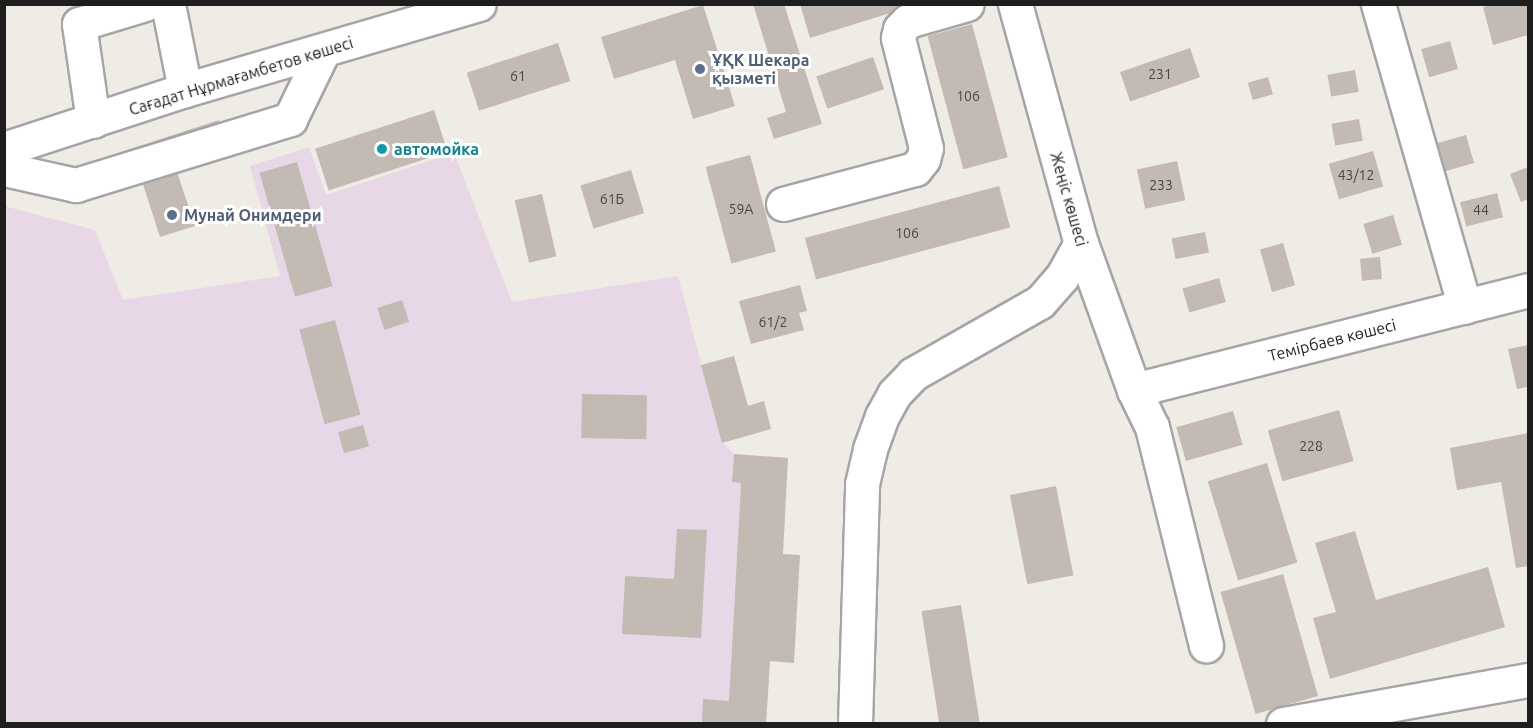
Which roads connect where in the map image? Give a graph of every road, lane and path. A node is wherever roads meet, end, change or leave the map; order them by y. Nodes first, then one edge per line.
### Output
1 (145, 4) edge
2 (168, 4) edge
3 (478, 4) edge
4 (967, 4) edge
5 (1015, 4) edge
6 (1377, 4) edge
7 (323, 51) junction
8 (185, 90) junction
9 (93, 121) junction
10 (4, 149) edge
11 (4, 169) edge
12 (783, 204) dead end
13 (1081, 243) junction
14 (1528, 290) edge
15 (1465, 307) junction
16 (1134, 390) junction
17 (1206, 645) dead end
18 (1528, 680) edge
19 (855, 723) edge
20 (1283, 723) edge

1 - 9 street
2 - 8 street
3 - 7 street, Сағадат Нұрмағамбетов көшесі
4 - 12 street
5 - 13 street, Жеңіс көшесі
6 - 15 street
7 - 8 street, Сағадат Нұрмағамбетов көшесі
7 - 11 street
8 - 9 street, Сағадат Нұрмағамбетов көшесі
9 - 10 street, Сағадат Нұрмағамбетов көшесі
13 - 16 street, Жеңіс көшесі
13 - 19 street
14 - 15 street, Темірбаев көшесі
15 - 16 street, Темірбаев көшесі
16 - 17 street, Жеңіс көшесі
18 - 20 street

